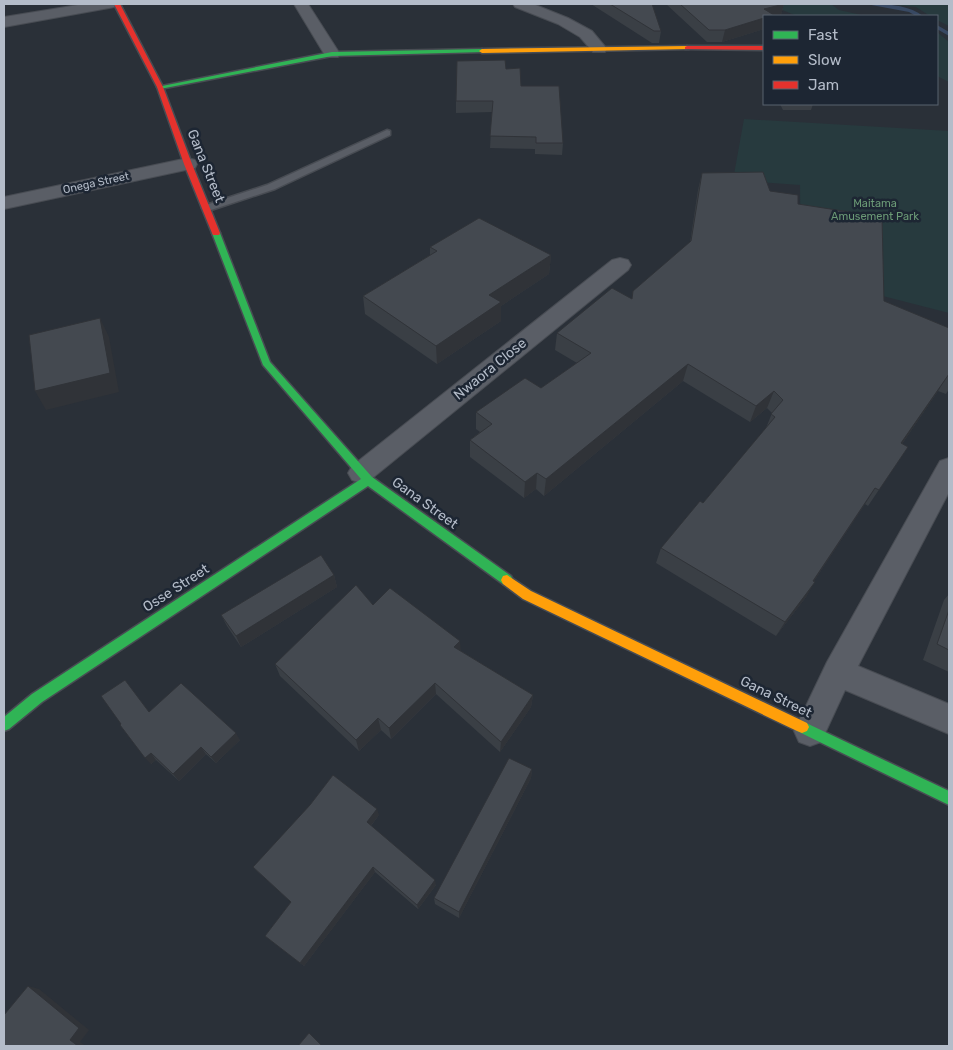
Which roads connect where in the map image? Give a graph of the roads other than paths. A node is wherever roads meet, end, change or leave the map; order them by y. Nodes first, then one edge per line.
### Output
1 (109, 4) edge
2 (117, 4) edge
3 (301, 4) edge
4 (520, 4) edge
5 (4, 22) edge
6 (763, 48) edge
7 (599, 49) junction
8 (332, 54) junction
9 (160, 87) junction
10 (387, 133) dead end
11 (188, 164) junction
12 (4, 203) edge
13 (207, 208) junction
14 (620, 265) dead end
15 (949, 468) edge
16 (365, 476) junction
17 (838, 672) junction
18 (949, 719) edge
19 (4, 725) edge
20 (810, 730) junction
21 (949, 798) edge

1 - 5 street
2 - 9 street, Gana Street
3 - 8 street
4 - 7 street
6 - 7 street
7 - 8 street
8 - 9 street
9 - 11 street, Gana Street
10 - 13 lane
11 - 12 street, Onega Street
11 - 13 street, Gana Street
13 - 16 street, Gana Street
14 - 16 street, Nwaora Close
15 - 17 street
16 - 19 street, Osse Street
16 - 20 street, Gana Street
17 - 18 street
17 - 20 street
20 - 21 street, Gana Street

